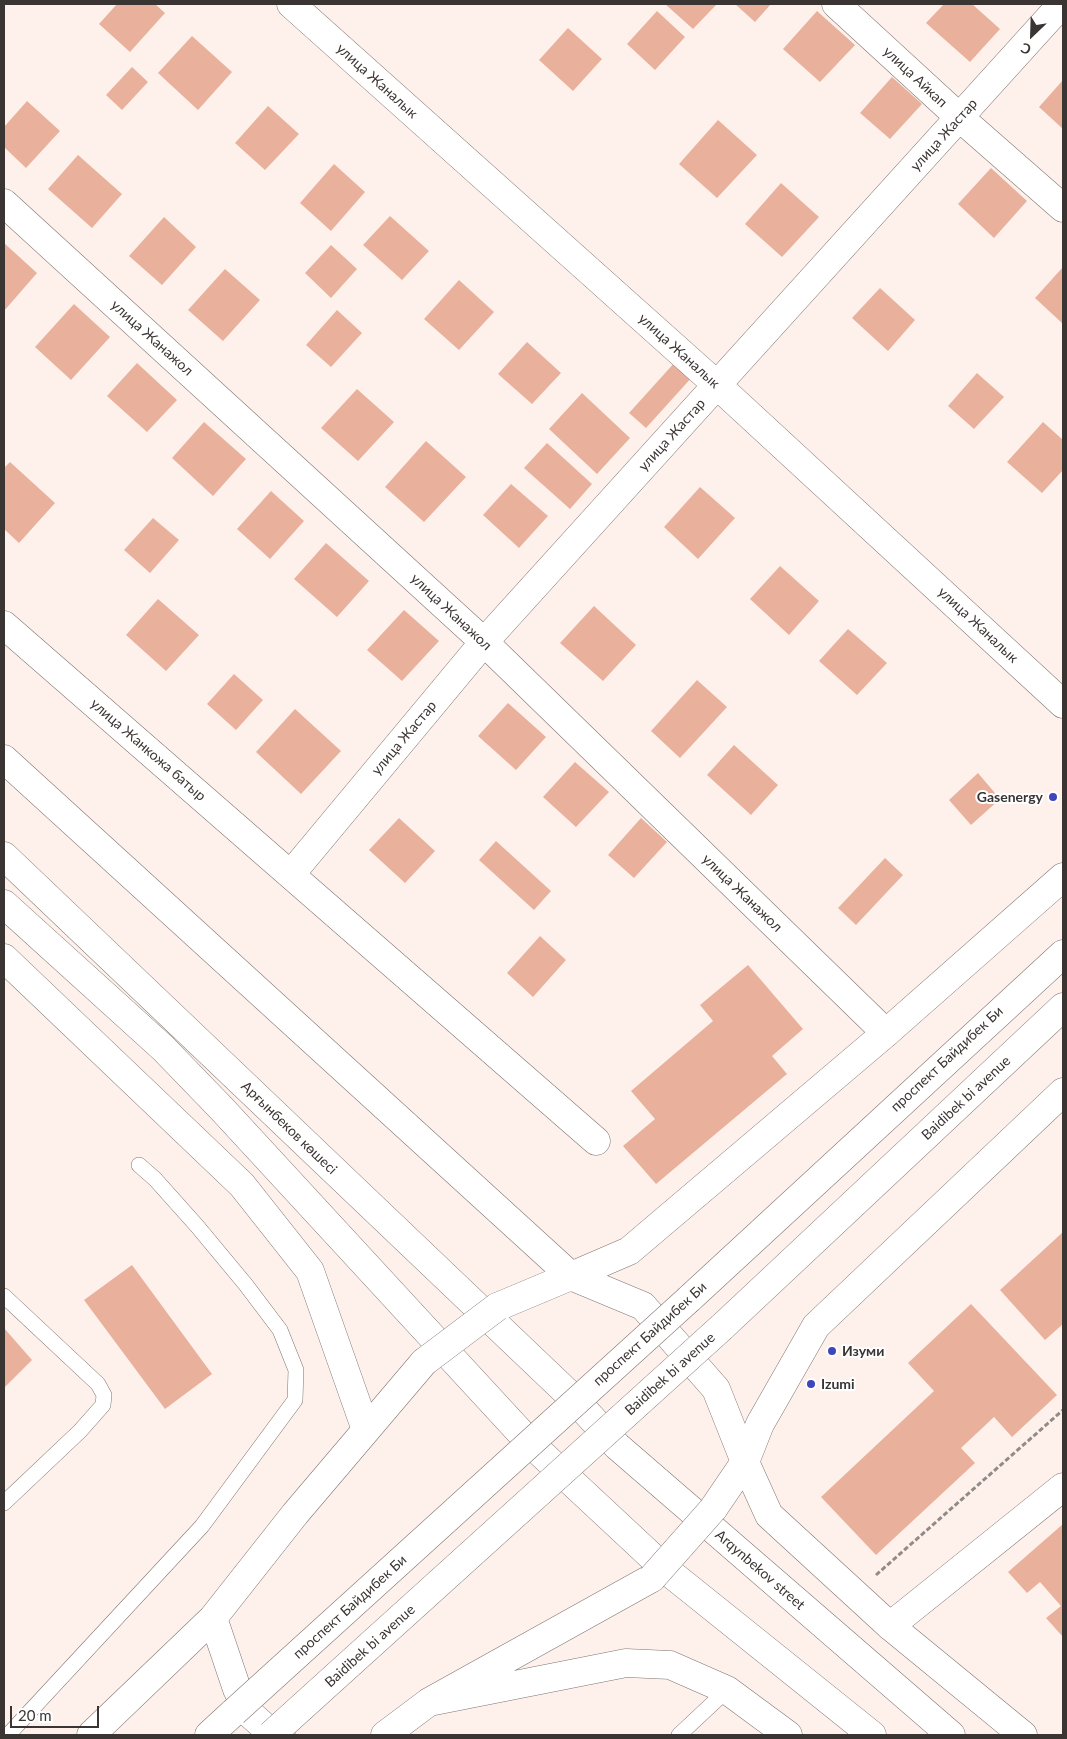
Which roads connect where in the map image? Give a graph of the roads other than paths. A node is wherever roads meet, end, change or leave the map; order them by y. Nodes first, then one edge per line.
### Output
1 (291, 4) edge
2 (836, 4) edge
3 (1062, 4) edge
4 (959, 117) junction
5 (4, 203) edge
6 (1063, 208) edge
7 (717, 385) junction
8 (4, 625) edge
9 (484, 642) junction
10 (1063, 704) edge
11 (4, 759) edge
12 (4, 856) edge
13 (291, 874) junction
14 (1063, 877) edge
15 (4, 904) edge
16 (1063, 954) edge
17 (4, 958) edge
18 (1063, 1007) edge
19 (886, 1033) junction
20 (1063, 1092) edge
21 (596, 1141) dead end
22 (139, 1164) dead end
23 (571, 1276) junction
24 (4, 1296) edge
25 (366, 1430) junction
26 (745, 1462) junction
27 (1063, 1487) edge
28 (4, 1503) edge
29 (212, 1618) junction
30 (890, 1626) junction
31 (727, 1690) junction
32 (430, 1702) junction
33 (8, 1735) edge
34 (91, 1735) edge
35 (209, 1735) edge
36 (271, 1735) edge
37 (281, 1735) edge
38 (385, 1735) edge
39 (679, 1735) edge
40 (788, 1735) edge
41 (872, 1735) edge
42 (951, 1735) edge
43 (1023, 1735) edge

1 - 7 main road, улица Жаналык
2 - 4 main road, улица Айкап
3 - 4 main road, улица Жастар
4 - 6 main road, улица Айкап
4 - 7 main road, улица Жастар
5 - 9 main road, улица Жанажол
7 - 9 main road, улица Жастар
7 - 10 main road, улица Жаналык
8 - 13 main road, улица Жанкожа батыр
9 - 13 main road, улица Жастар
9 - 19 main road, улица Жанажол
11 - 23 main road
12 - 42 main road, Arqynbekov street
13 - 21 main road, улица Жанкожа батыр
14 - 19 main road
15 - 41 main road
16 - 35 main road, проспект Байдибек Би, bridge
17 - 25 main road
18 - 36 main road, Baidibek bi avenue, bridge
19 - 23 main road
20 - 26 main road
22 - 33 lane
23 - 25 main road, bridge
23 - 26 main road
24 - 28 lane
25 - 29 main road
26 - 30 main road
26 - 32 main road, bridge
27 - 30 main road
29 - 34 main road
29 - 37 main road
30 - 43 main road
31 - 32 main road
31 - 39 lane
31 - 40 main road
32 - 38 main road

